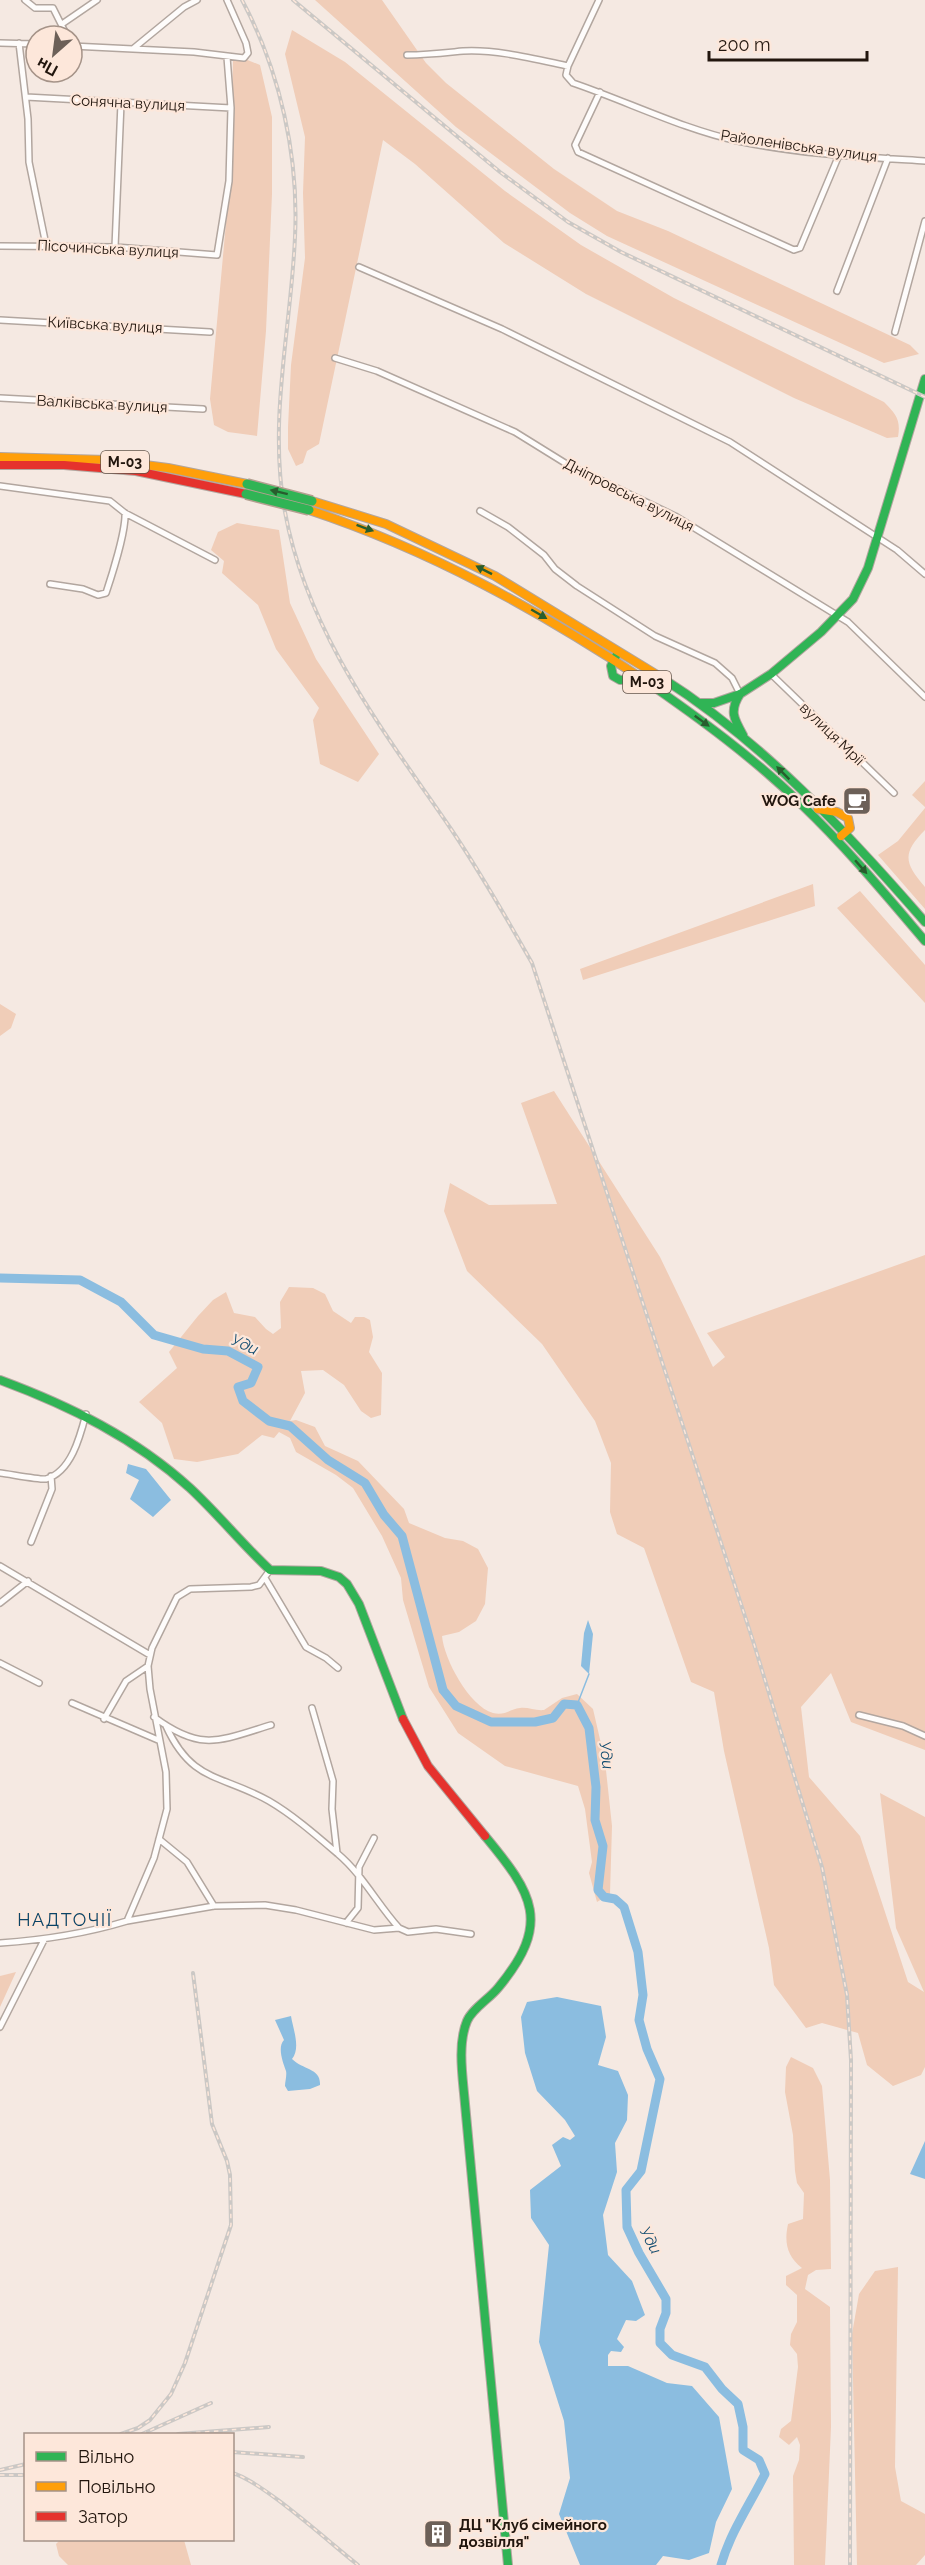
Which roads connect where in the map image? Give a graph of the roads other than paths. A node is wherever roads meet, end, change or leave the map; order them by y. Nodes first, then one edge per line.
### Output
1 (25, 0) edge
2 (96, 0) edge
3 (197, 0) edge
4 (227, 0) edge
5 (600, 0) edge
6 (62, 24) joint
7 (0, 43) edge
8 (19, 43) junction
9 (24, 43) edge
10 (84, 46) edge
11 (134, 48) junction
12 (407, 55) dead end
13 (228, 57) junction
14 (568, 66) junction
15 (600, 92) junction
16 (26, 97) junction
17 (121, 104) junction
18 (231, 108) junction
19 (839, 155) junction
20 (888, 158) junction
21 (925, 161) edge
22 (925, 221) edge
23 (46, 245) junction
24 (0, 246) edge
25 (115, 247) junction
26 (359, 267) dead end
27 (837, 291) dead end
28 (0, 320) edge
29 (210, 332) dead end
30 (895, 332) dead end
31 (335, 358) dead end
32 (925, 379) edge
33 (0, 398) edge
34 (203, 409) dead end
35 (0, 457) edge
36 (0, 465) edge
37 (0, 486) edge
38 (247, 489) junction
39 (310, 505) junction
40 (480, 511) dead end
41 (125, 513) junction
42 (878, 537) junction
43 (214, 560) dead end
44 (925, 574) edge
45 (50, 584) dead end
46 (837, 617) junction
47 (623, 652) junction
48 (613, 660) junction
49 (771, 674) junction
50 (740, 694) junction
51 (925, 697) edge
52 (701, 703) junction
53 (745, 738) junction
54 (894, 793) dead end
55 (818, 809) junction
56 (829, 833) junction
57 (844, 835) junction
58 (925, 922) edge
59 (925, 941) edge
60 (0, 1380) edge
61 (86, 1414) junction
62 (0, 1473) edge
63 (51, 1476) junction
64 (31, 1542) dead end
65 (0, 1566) edge
66 (267, 1574) junction
67 (28, 1581) junction
68 (0, 1603) edge
69 (150, 1655) junction
70 (0, 1663) edge
71 (148, 1666) junction
72 (338, 1668) dead end
73 (39, 1683) dead end
74 (72, 1703) dead end
75 (312, 1708) dead end
76 (859, 1715) dead end
77 (154, 1717) junction
78 (105, 1719) junction
79 (271, 1725) dead end
80 (166, 1726) junction
81 (925, 1737) edge
82 (159, 1740) junction
83 (374, 1838) dead end
84 (159, 1839) junction
85 (337, 1853) junction
86 (358, 1876) junction
87 (214, 1906) junction
88 (127, 1921) junction
89 (346, 1923) junction
90 (399, 1928) junction
91 (471, 1934) dead end
92 (44, 1940) junction
93 (0, 1943) edge
94 (0, 2027) edge
95 (508, 2565) edge

1 - 6 street
2 - 6 street
3 - 11 street
4 - 13 street
5 - 14 street
7 - 8 street
8 - 9 street
8 - 16 street
10 - 11 street
11 - 13 street
12 - 14 street
13 - 18 street
14 - 15 street, Райоленівська вулиця
15 - 19 street, Райоленівська вулиця
15 - 19 street
16 - 17 street, Сонячна вулиця
16 - 23 street
17 - 18 street, Сонячна вулиця
17 - 25 street
18 - 25 street, Пісочинська вулиця
19 - 20 street, Райоленівська вулиця
20 - 21 street, Райоленівська вулиця
20 - 27 street
22 - 30 street
23 - 24 street, Пісочинська вулиця
23 - 25 street, Пісочинська вулиця
26 - 42 street
28 - 29 street, Київська вулиця
31 - 46 street, Дніпровська вулиця
32 - 42 main road
33 - 34 street, Валківська вулиця
35 - 38 main road, М-03
36 - 38 main road, М-03
37 - 41 street
38 - 39 main road, М-03, bridge
47 -> 39 main road, М-03
39 -> 48 main road, М-03
40 - 50 street
41 - 43 street
41 - 45 street
42 - 44 street
42 - 46 main road
46 - 49 main road
46 - 51 street, Дніпровська вулиця
47 - 48 main road
47 - 52 main road, М-03
48 -> 56 main road, М-03
49 - 50 main road
49 - 54 street, вулиця Мрії
50 - 52 main road
50 - 53 main road
52 - 53 main road, М-03
55 -> 53 main road, М-03
55 - 57 main road, М-03
55 - 57 main road
56 - 57 main road
56 -> 59 main road, М-03
57 - 58 main road, М-03
60 - 61 main road
61 - 63 street
61 - 66 main road
62 - 63 street
63 - 64 street
65 - 67 street
66 - 69 street
66 - 72 street
66 - 95 main road
67 - 68 street
67 - 69 street
69 - 71 street
70 - 73 street
71 - 77 street
71 - 78 street
74 - 78 street
75 - 85 street
76 - 81 street
77 - 80 street
77 - 82 street
78 - 82 street
79 - 80 street
80 - 85 street
82 - 84 street
83 - 86 street
84 - 87 street
84 - 88 street
85 - 86 street
86 - 89 street
86 - 90 street
87 - 88 street
87 - 89 street
88 - 92 street
89 - 90 street
90 - 91 street
92 - 93 street
92 - 94 street

